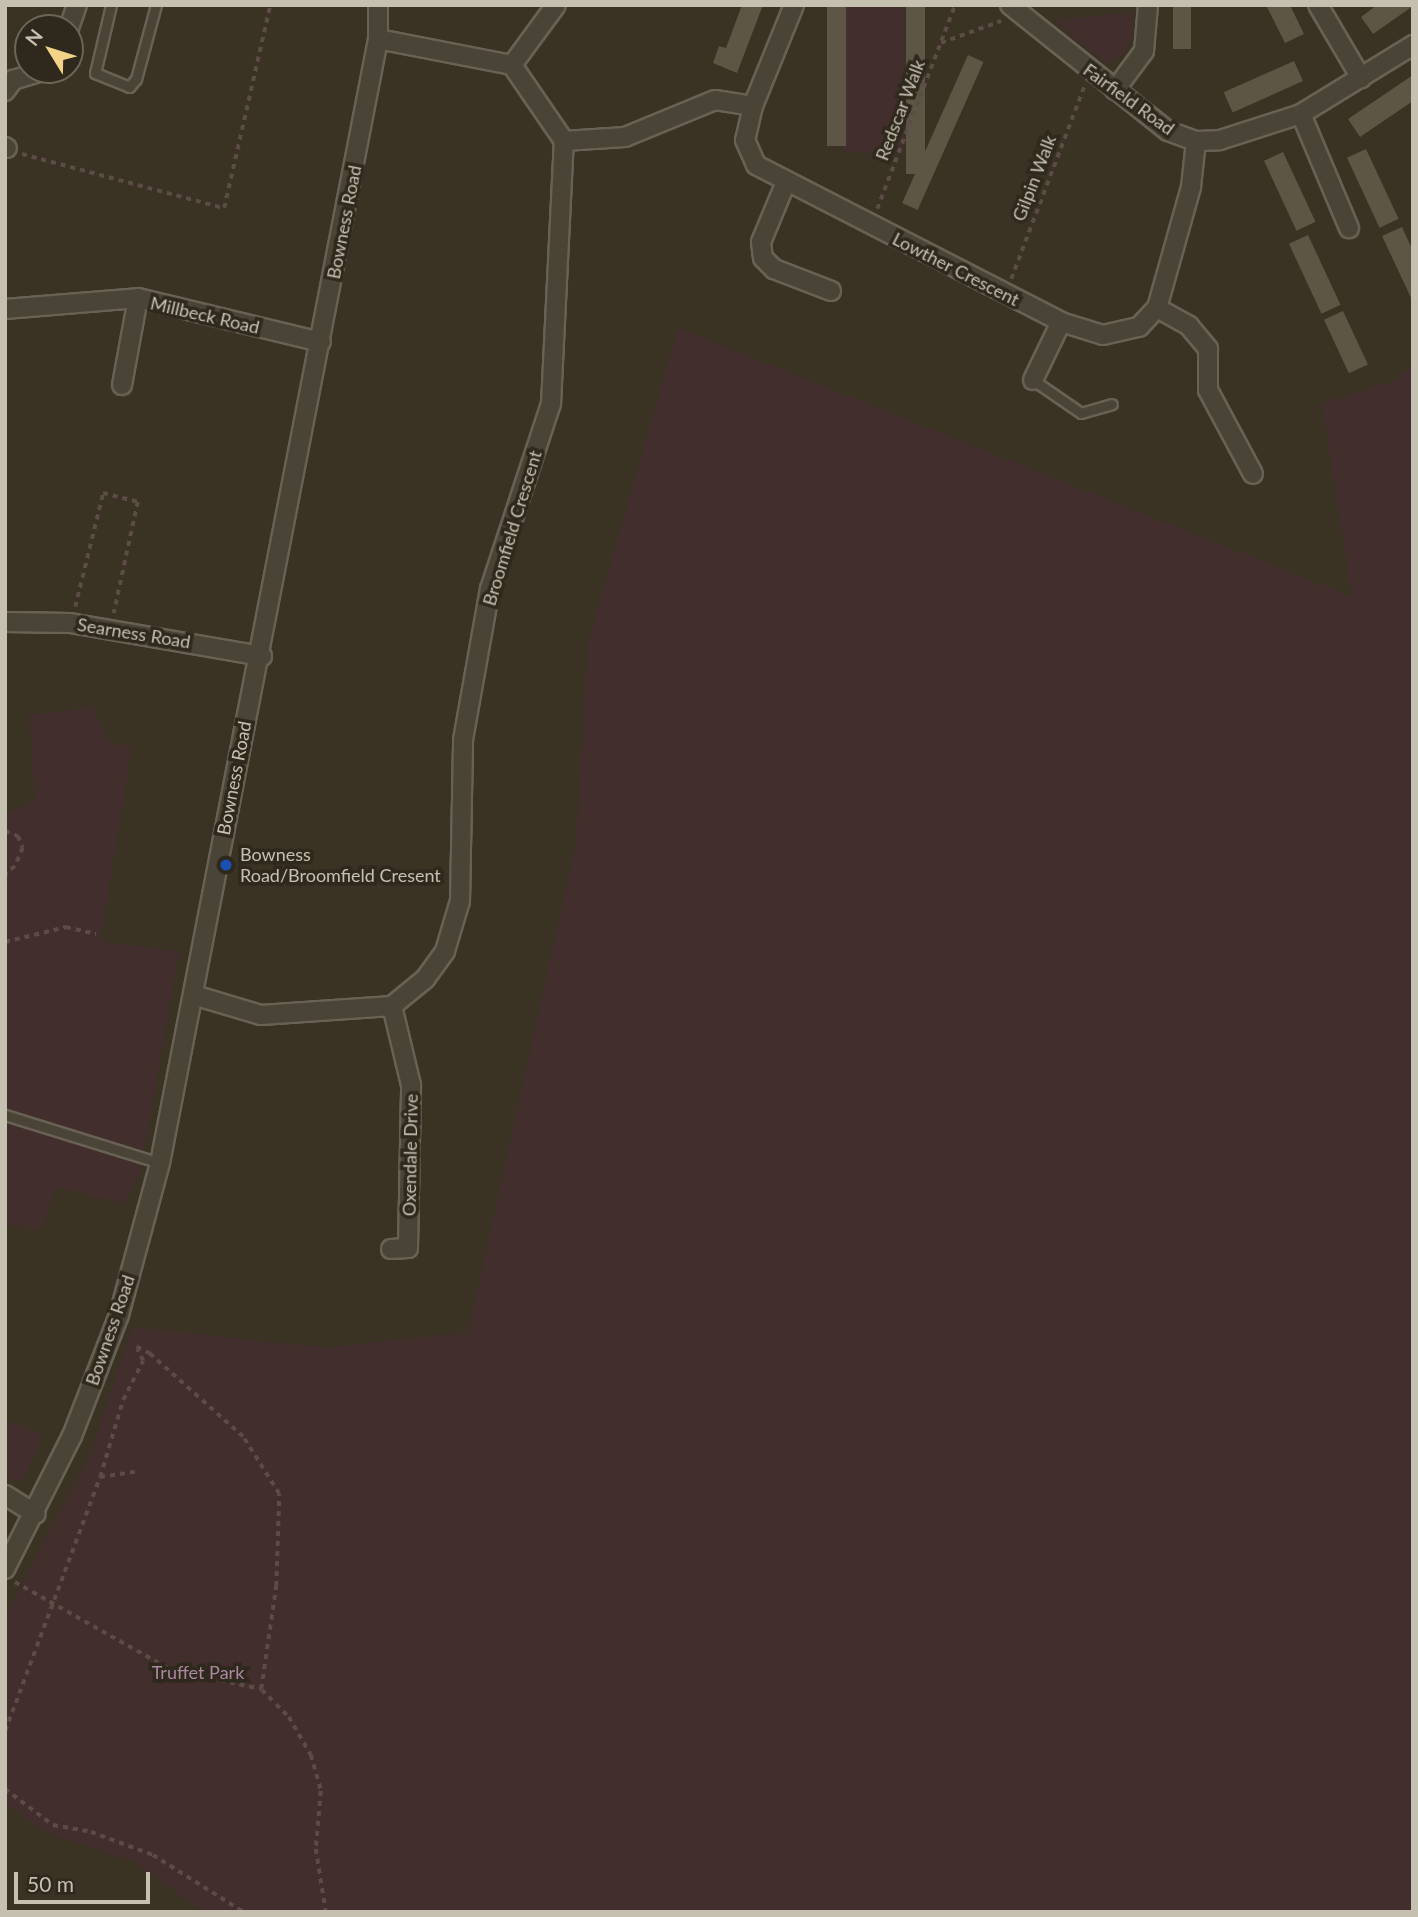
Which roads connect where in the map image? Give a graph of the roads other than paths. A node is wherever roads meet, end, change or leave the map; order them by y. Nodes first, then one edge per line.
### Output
1 (111, 5) edge
2 (156, 5) edge
3 (378, 5) edge
4 (556, 5) edge
5 (794, 5) edge
6 (1149, 5) edge
7 (1318, 5) edge
8 (1015, 9) edge
9 (378, 39) junction
10 (1413, 45) edge
11 (512, 65) junction
12 (1361, 78) junction
13 (1115, 90) junction
14 (753, 106) junction
15 (1301, 114) junction
16 (564, 141) junction
17 (1196, 141) junction
18 (786, 182) junction
19 (1349, 228) dead end
20 (831, 290) dead end
21 (138, 299) junction
22 (5, 309) edge
23 (1157, 309) junction
24 (1061, 321) junction
25 (321, 342) junction
26 (1033, 380) joint
27 (122, 385) dead end
28 (1112, 404) dead end
29 (1253, 474) dead end
30 (5, 622) edge
31 (261, 656) junction
32 (197, 996) junction
33 (392, 1006) junction
34 (5, 1115) edge
35 (160, 1163) junction
36 (391, 1249) dead end
37 (5, 1495) edge
38 (36, 1514) junction
39 (5, 1569) edge

1 - 2 lane
3 - 9 street, Bowness Road
4 - 11 street
5 - 14 street, Lowther Crescent
6 - 13 street
7 - 12 street
8 - 13 street, Fairfield Road
9 - 11 street
9 - 25 street, Bowness Road
10 - 12 street, Fairfield Road
11 - 16 street
12 - 15 street, Fairfield Road
13 - 17 street, Fairfield Road
14 - 16 street
14 - 18 street, Lowther Crescent
15 - 17 street, Fairfield Road
15 - 19 street
16 - 33 street, Broomfield Crescent
17 - 23 street
18 - 20 street
18 - 24 street, Lowther Crescent
21 - 22 street, Millbeck Road
21 - 25 street, Millbeck Road
21 - 27 street
23 - 24 street, Lowther Crescent
23 - 29 street
24 - 26 street
25 - 31 street, Bowness Road
26 - 28 lane
30 - 31 street, Searness Road
31 - 32 street, Bowness Road
32 - 33 street
32 - 35 street, Bowness Road
33 - 36 street, Oxendale Drive
34 - 35 lane
35 - 38 street, Bowness Road
37 - 38 street
38 - 39 street, Bowness Road

